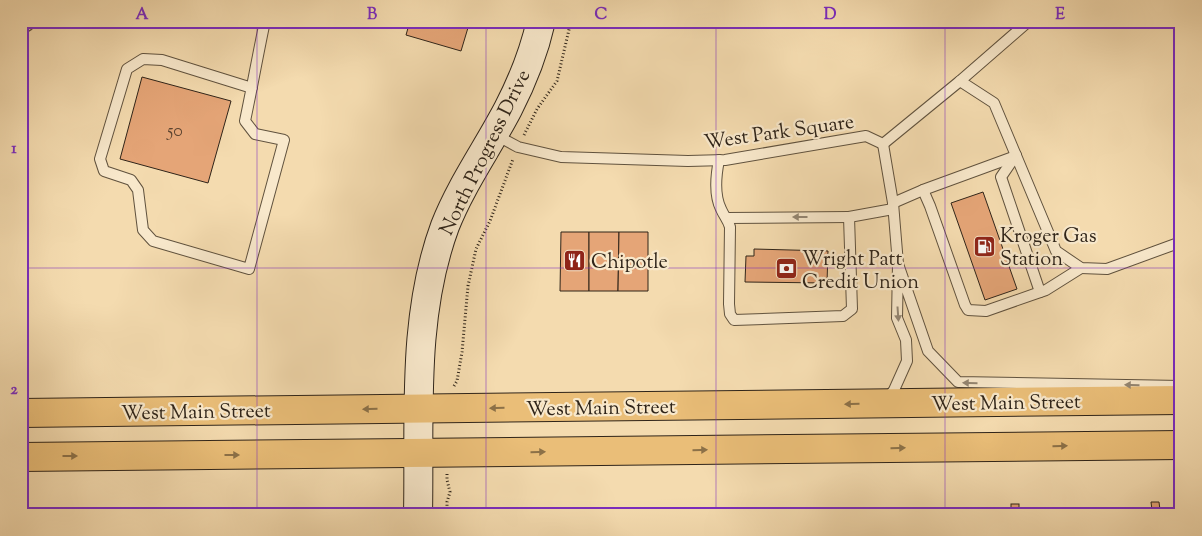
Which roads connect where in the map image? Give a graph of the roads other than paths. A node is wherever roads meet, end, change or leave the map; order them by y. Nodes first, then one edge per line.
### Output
1 (265, 21) edge
2 (541, 21) edge
3 (1029, 21) edge
4 (960, 81) junction
5 (252, 88) junction
6 (493, 134) junction
7 (883, 144) junction
8 (1016, 156) junction
9 (719, 160) junction
10 (922, 190) junction
11 (893, 206) junction
12 (849, 217) junction
13 (727, 218) junction
14 (1181, 242) edge
15 (898, 264) junction
16 (1081, 268) junction
17 (1040, 292) junction
18 (1181, 386) edge
19 (1181, 400) edge
20 (883, 404) junction
21 (21, 413) edge
22 (419, 431) junction
23 (1181, 445) edge
24 (21, 457) edge
25 (418, 515) edge

1 - 5 lane
2 - 6 street, North Progress Drive
3 - 4 lane, West Park Square
4 - 7 lane, West Park Square
4 - 8 lane
5 - 5 lane
6 - 9 lane, West Park Square
6 - 22 street, North Progress Drive
7 - 9 lane, West Park Square
7 - 11 lane
8 - 10 lane
8 - 16 lane
8 - 17 lane
9 - 13 lane
10 - 11 lane
10 - 17 lane
11 - 12 lane
11 - 15 lane
12 -> 13 lane
12 - 13 lane
14 - 16 lane
18 -> 15 lane
15 -> 20 lane
16 - 17 lane
19 - 20 main road, West Main Street
20 -> 22 main road, West Main Street
22 -> 21 main road, West Main Street
22 -> 23 main road, West Main Street
24 -> 22 main road, West Main Street
22 - 25 street, North Progress Drive

